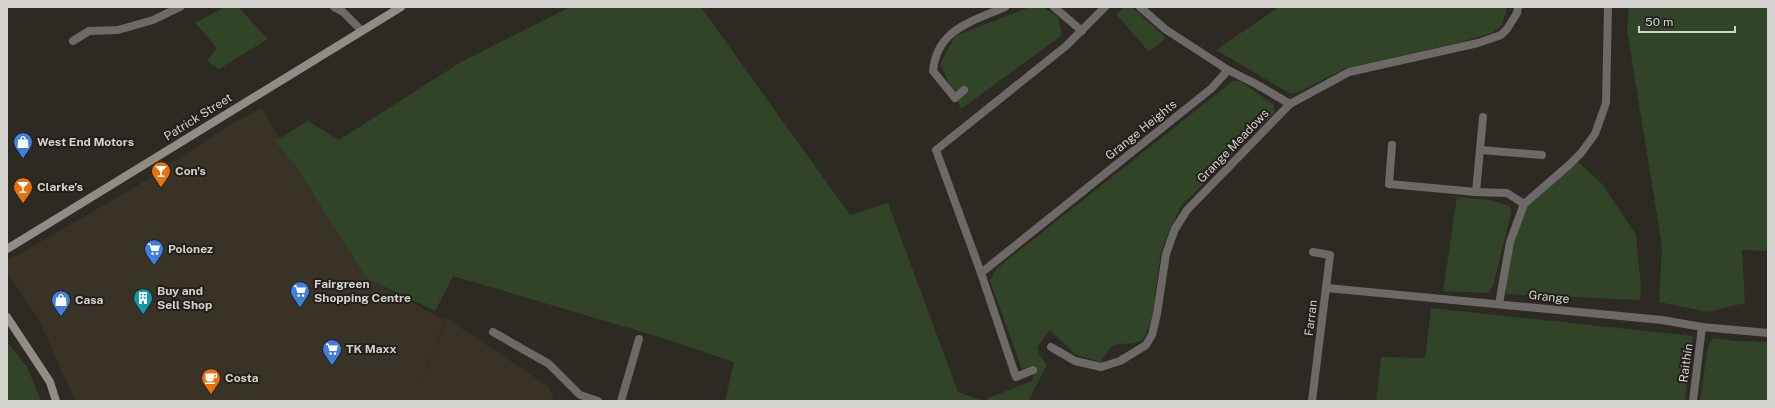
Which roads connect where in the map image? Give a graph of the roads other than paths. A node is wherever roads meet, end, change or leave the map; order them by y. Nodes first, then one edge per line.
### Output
1 (180, 7) edge
2 (334, 7) edge
3 (401, 7) edge
4 (1005, 7) edge
5 (1054, 7) edge
6 (1105, 7) edge
7 (1140, 7) edge
8 (1518, 7) edge
9 (1608, 7) edge
10 (362, 31) junction
11 (1082, 31) junction
12 (73, 41) dead end
13 (1228, 70) junction
14 (964, 90) dead end
15 (1290, 104) junction
16 (1483, 117) dead end
17 (1392, 145) dead end
18 (1481, 150) junction
19 (1542, 155) dead end
20 (1476, 192) junction
21 (1524, 204) junction
22 (7, 249) edge
23 (1313, 252) dead end
24 (981, 273) junction
25 (1327, 288) junction
26 (1499, 304) junction
27 (7, 317) edge
28 (1702, 327) junction
29 (493, 332) dead end
30 (1768, 333) edge
31 (639, 339) dead end
32 (1051, 347) dead end
33 (1033, 370) dead end
34 (56, 401) edge
35 (598, 401) edge
36 (621, 401) edge
37 (1312, 401) edge
38 (1693, 401) edge

1 - 12 street
2 - 10 street
3 - 10 main road, Patrick Street
4 - 14 street
5 - 11 street
6 - 11 street
7 - 13 street
8 - 15 street, Grange Meadows
9 - 21 street
10 - 22 main road, Patrick Street
11 - 24 street
13 - 15 street
13 - 24 street, Grange Heights
15 - 32 street, Grange Meadows
16 - 18 street
17 - 20 street
18 - 19 street
18 - 20 street
20 - 21 street
21 - 26 street
23 - 25 street, Farran
24 - 33 street
25 - 26 street, Grange
25 - 37 street, Farran
26 - 28 street, Grange
27 - 34 main road
28 - 30 street, Grange
28 - 38 street, Raithín
29 - 35 street
31 - 36 street

